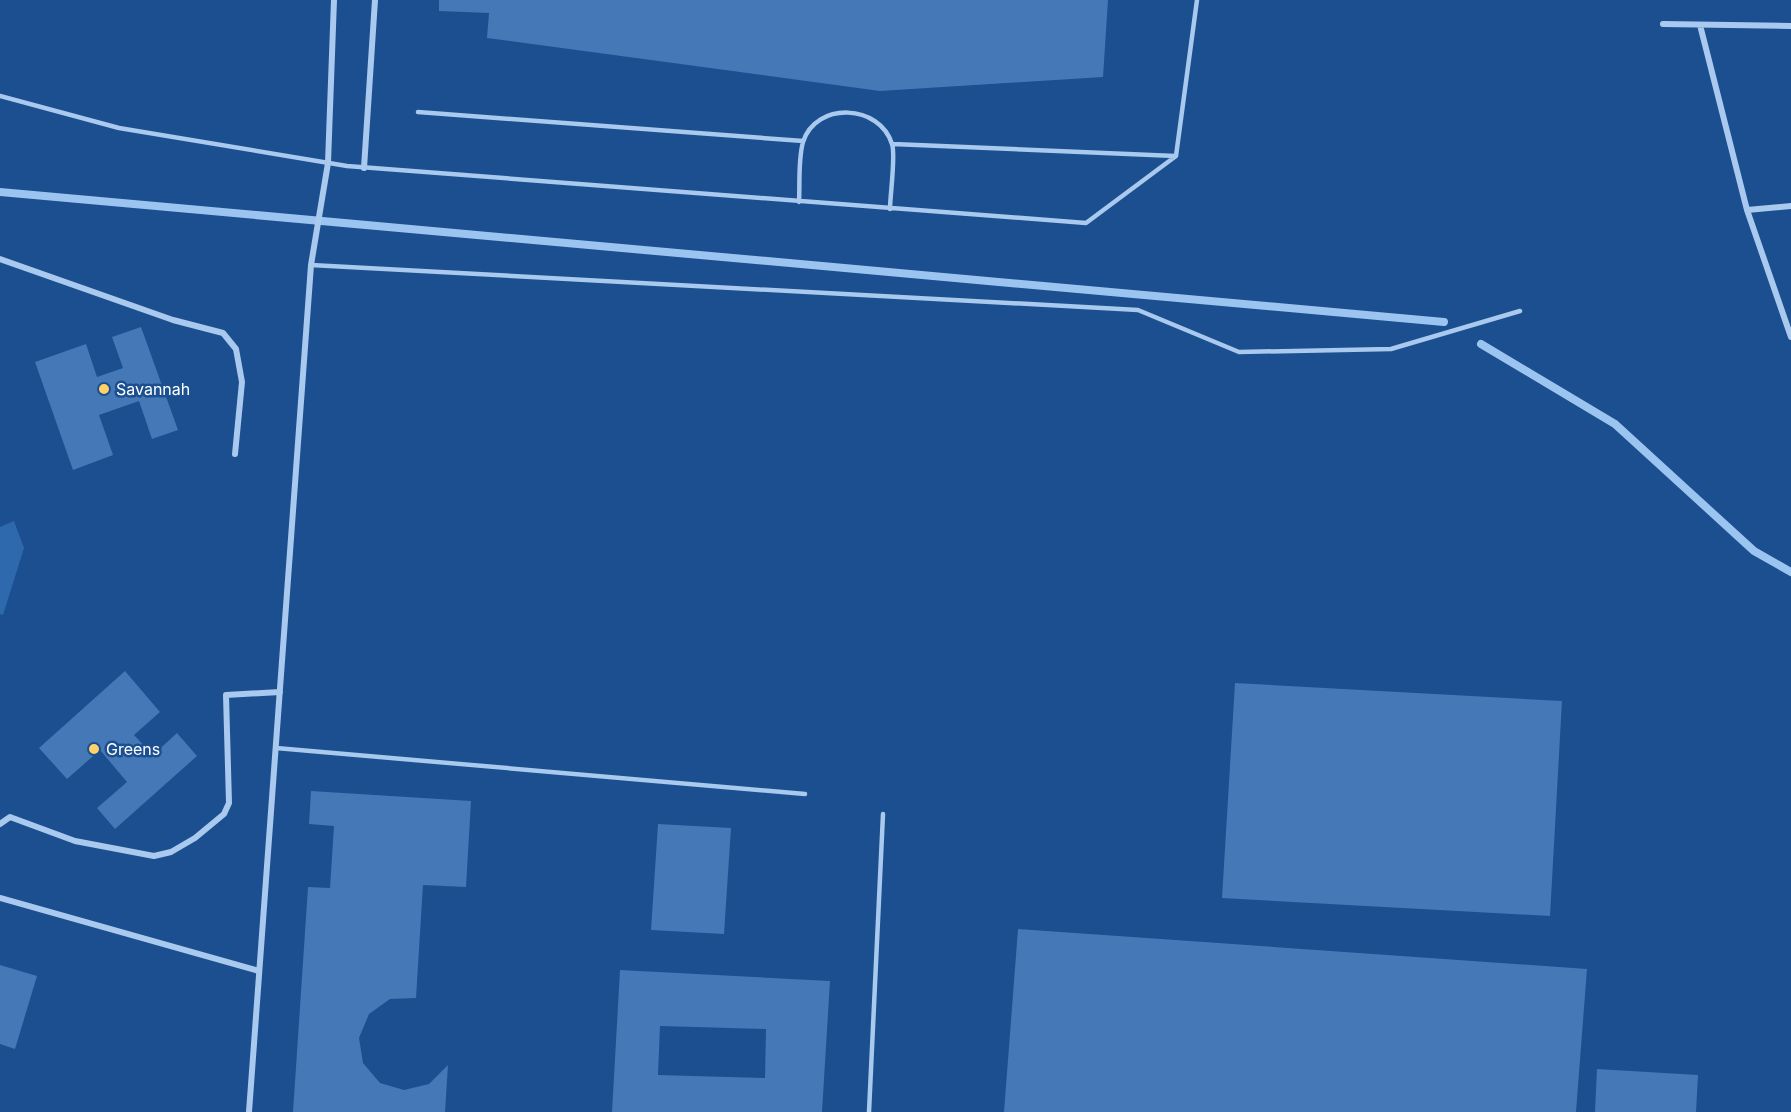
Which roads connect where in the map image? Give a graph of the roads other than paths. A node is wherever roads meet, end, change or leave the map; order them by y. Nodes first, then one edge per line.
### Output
1 (334, 0) edge
2 (375, 0) edge
3 (1197, 0) edge
4 (1663, 24) dead end
5 (1700, 25) junction
6 (1791, 26) edge
7 (0, 96) edge
8 (418, 112) dead end
9 (803, 141) junction
10 (893, 144) junction
11 (1176, 156) junction
12 (328, 163) junction
13 (364, 168) junction
14 (798, 202) junction
15 (1791, 206) edge
16 (890, 209) junction
17 (1747, 210) junction
18 (0, 259) edge
19 (311, 265) junction
20 (1520, 311) dead end
21 (1791, 337) edge
22 (235, 454) dead end
23 (280, 692) junction
24 (276, 748) junction
25 (805, 794) dead end
26 (883, 814) dead end
27 (0, 824) edge
28 (0, 898) edge
29 (259, 971) junction
30 (249, 1112) edge
31 (868, 1112) edge

1 - 12 street
2 - 13 street
3 - 11 lane
4 - 5 street
5 - 6 street
5 - 17 street
7 - 12 lane
8 - 9 lane
9 - 10 lane
9 - 14 lane
10 - 11 lane
10 - 16 lane
11 - 16 lane
12 - 13 lane
12 - 19 street
13 - 14 lane
14 - 16 lane
15 - 17 street
17 - 21 street
18 - 22 street
19 - 20 lane
19 - 23 street
23 - 24 street
23 - 27 street
24 - 25 lane
24 - 29 street
26 - 31 lane
28 - 29 street
29 - 30 street

